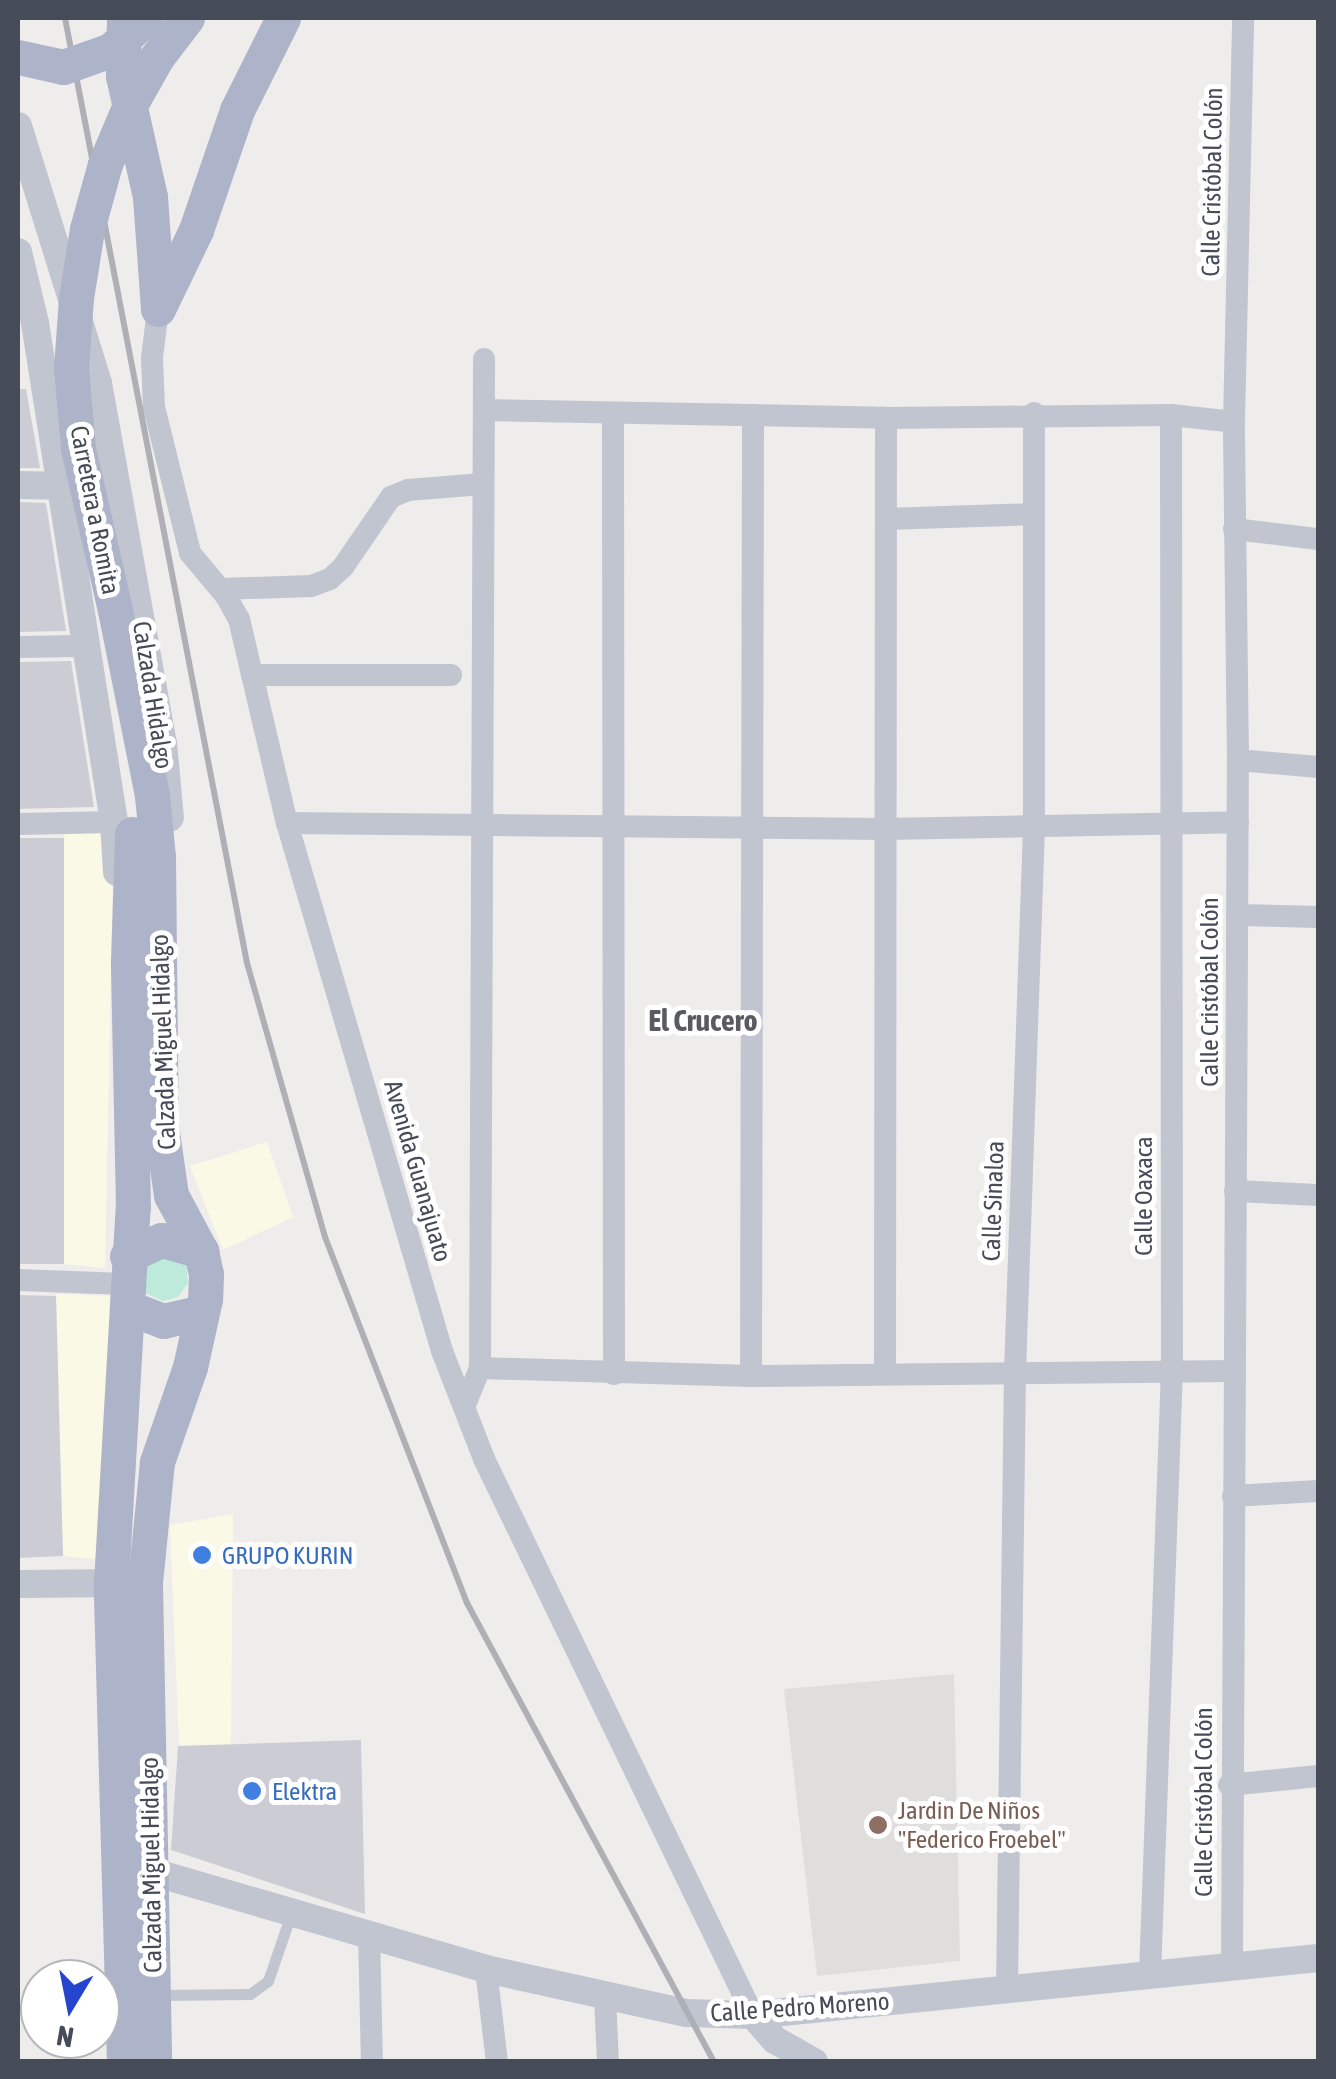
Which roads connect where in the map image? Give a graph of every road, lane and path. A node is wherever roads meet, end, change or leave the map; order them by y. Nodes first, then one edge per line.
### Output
1 (124, 18) edge
2 (146, 18) edge
3 (160, 18) edge
4 (188, 18) edge
5 (283, 18) edge
6 (1243, 18) edge
7 (18, 56) edge
8 (18, 126) edge
9 (26, 184) edge
10 (18, 252) edge
11 (158, 309) junction
12 (484, 359) dead end
13 (44, 383) junction
14 (98, 383) junction
15 (484, 410) junction
16 (613, 412) junction
17 (1034, 414) junction
18 (753, 415) junction
19 (1171, 415) junction
20 (886, 418) junction
21 (1234, 422) junction
22 (118, 482) junction
23 (483, 484) junction
24 (18, 485) edge
25 (58, 488) junction
26 (1034, 514) junction
27 (886, 519) junction
28 (1234, 529) junction
29 (1318, 540) edge
30 (220, 589) junction
31 (104, 611) junction
32 (82, 646) junction
33 (18, 648) edge
34 (252, 675) junction
35 (451, 675) dead end
36 (1238, 760) junction
37 (1318, 766) edge
38 (114, 822) junction
39 (1238, 822) junction
40 (18, 824) edge
41 (287, 824) junction
42 (484, 824) junction
43 (751, 827) junction
44 (1168, 827) junction
45 (615, 828) junction
46 (886, 828) junction
47 (1034, 828) junction
48 (1237, 915) junction
49 (1318, 917) edge
50 (128, 962) junction
51 (161, 1039) junction
52 (1235, 1192) junction
53 (1318, 1195) edge
54 (200, 1251) junction
55 (18, 1280) edge
56 (127, 1282) junction
57 (201, 1312) junction
58 (480, 1368) junction
59 (1172, 1370) junction
60 (1234, 1370) junction
61 (1015, 1371) junction
62 (885, 1373) junction
63 (614, 1374) junction
64 (750, 1376) junction
65 (464, 1407) junction
66 (1318, 1491) edge
67 (1233, 1496) junction
68 (128, 1583) junction
69 (18, 1584) edge
70 (1318, 1776) edge
71 (1229, 1785) junction
72 (136, 1867) junction
73 (292, 1911) junction
74 (370, 1934) junction
75 (1318, 1958) edge
76 (1232, 1968) junction
77 (486, 1969) junction
78 (1150, 1975) junction
79 (1007, 1990) junction
80 (153, 1994) junction
81 (604, 1997) junction
82 (753, 2015) junction
83 (124, 2062) edge
84 (154, 2062) edge
85 (372, 2062) edge
86 (497, 2062) edge
87 (608, 2062) edge
88 (814, 2062) edge

1 - 11 main road
2 - 7 main road, bridge
3 - 31 main road, Carretera a Romita
4 - 31 main road, Carretera a Romita, bridge
5 - 11 main road
6 - 21 street, Calle Cristóbal Colón
8 - 9 street, Calzada Hidalgo
9 - 14 street, Calzada Hidalgo
10 - 13 street, Calzada Miguel Hidalgo
11 - 30 street, Avenida Guanajuato
12 - 15 street
13 - 14 street
13 - 25 street, Calzada Miguel Hidalgo
14 - 22 street, Calzada Hidalgo
15 - 16 street
15 - 23 street
16 - 18 street
16 - 45 street
17 - 19 street
17 - 20 street
17 - 26 street, Calle Sinaloa
18 - 20 street
18 - 43 street
19 - 21 street
19 - 44 street, Calle Oaxaca
20 - 27 street
21 - 28 street, Calle Cristóbal Colón
22 - 25 street
22 - 51 street, Calzada Hidalgo
23 - 30 street
23 - 42 street
24 - 25 street
25 - 32 street, Calzada Miguel Hidalgo
26 - 27 street
26 - 47 street, Calle Sinaloa
27 - 46 street
28 - 29 street
28 - 36 street, Calle Cristóbal Colón
30 - 34 street, Avenida Guanajuato
31 - 50 main road, Calzada Miguel Hidalgo
31 - 51 main road, Calzada Miguel Hidalgo
32 - 33 street
32 - 38 street, Calzada Miguel Hidalgo
34 - 35 street
34 - 41 street, Avenida Guanajuato
36 - 37 street
36 - 39 street, Calle Cristóbal Colón
38 - 40 street
38 - 50 street, Calzada Miguel Hidalgo
39 - 44 street
39 - 48 street, Calle Cristóbal Colón
41 - 42 street
41 - 65 street, Avenida Guanajuato
42 - 45 street
42 - 58 street
43 - 45 street
43 - 46 street
43 - 64 street
44 - 47 street
44 - 59 street, Calle Oaxaca
45 - 63 street
46 - 47 street
46 - 62 street
47 - 61 street, Calle Sinaloa
48 - 49 street
48 - 52 street, Calle Cristóbal Colón
50 - 56 main road, Calzada Miguel Hidalgo
51 - 54 main road, Calzada Miguel Hidalgo
52 - 53 street
52 - 60 street, Calle Cristóbal Colón
54 - 56 main road
54 - 57 main road, Calzada Miguel Hidalgo
55 - 56 street
56 - 57 main road
56 - 68 main road, Calzada Miguel Hidalgo
57 - 68 main road, Calzada Miguel Hidalgo
58 - 63 street
58 - 65 street
59 - 60 street
59 - 61 street
59 - 78 street, Calle Oaxaca
60 - 67 street, Calle Cristóbal Colón
61 - 62 street
61 - 79 street, Calle Sinaloa
62 - 64 street
63 - 64 street
65 - 82 street, Avenida Guanajuato
66 - 67 street
67 - 71 street, Calle Cristóbal Colón
68 - 69 street
68 - 72 main road, Calzada Miguel Hidalgo
70 - 71 street
71 - 76 street, Calle Cristóbal Colón
72 - 73 street, Calle Pedro Moreno
72 - 80 main road, Calzada Miguel Hidalgo
72 - 83 main road, Calzada Miguel Hidalgo
73 - 74 street, Calle Pedro Moreno
73 - 80 lane
74 - 77 street, Calle Pedro Moreno
74 - 85 street
75 - 76 street, Calle Pedro Moreno
76 - 78 street, Calle Pedro Moreno
77 - 81 street, Calle Pedro Moreno
77 - 86 street
78 - 79 street, Calle Pedro Moreno
79 - 82 street, Calle Pedro Moreno
80 - 84 main road, Calzada Miguel Hidalgo
81 - 82 street, Calle Pedro Moreno
81 - 87 street
82 - 88 street

